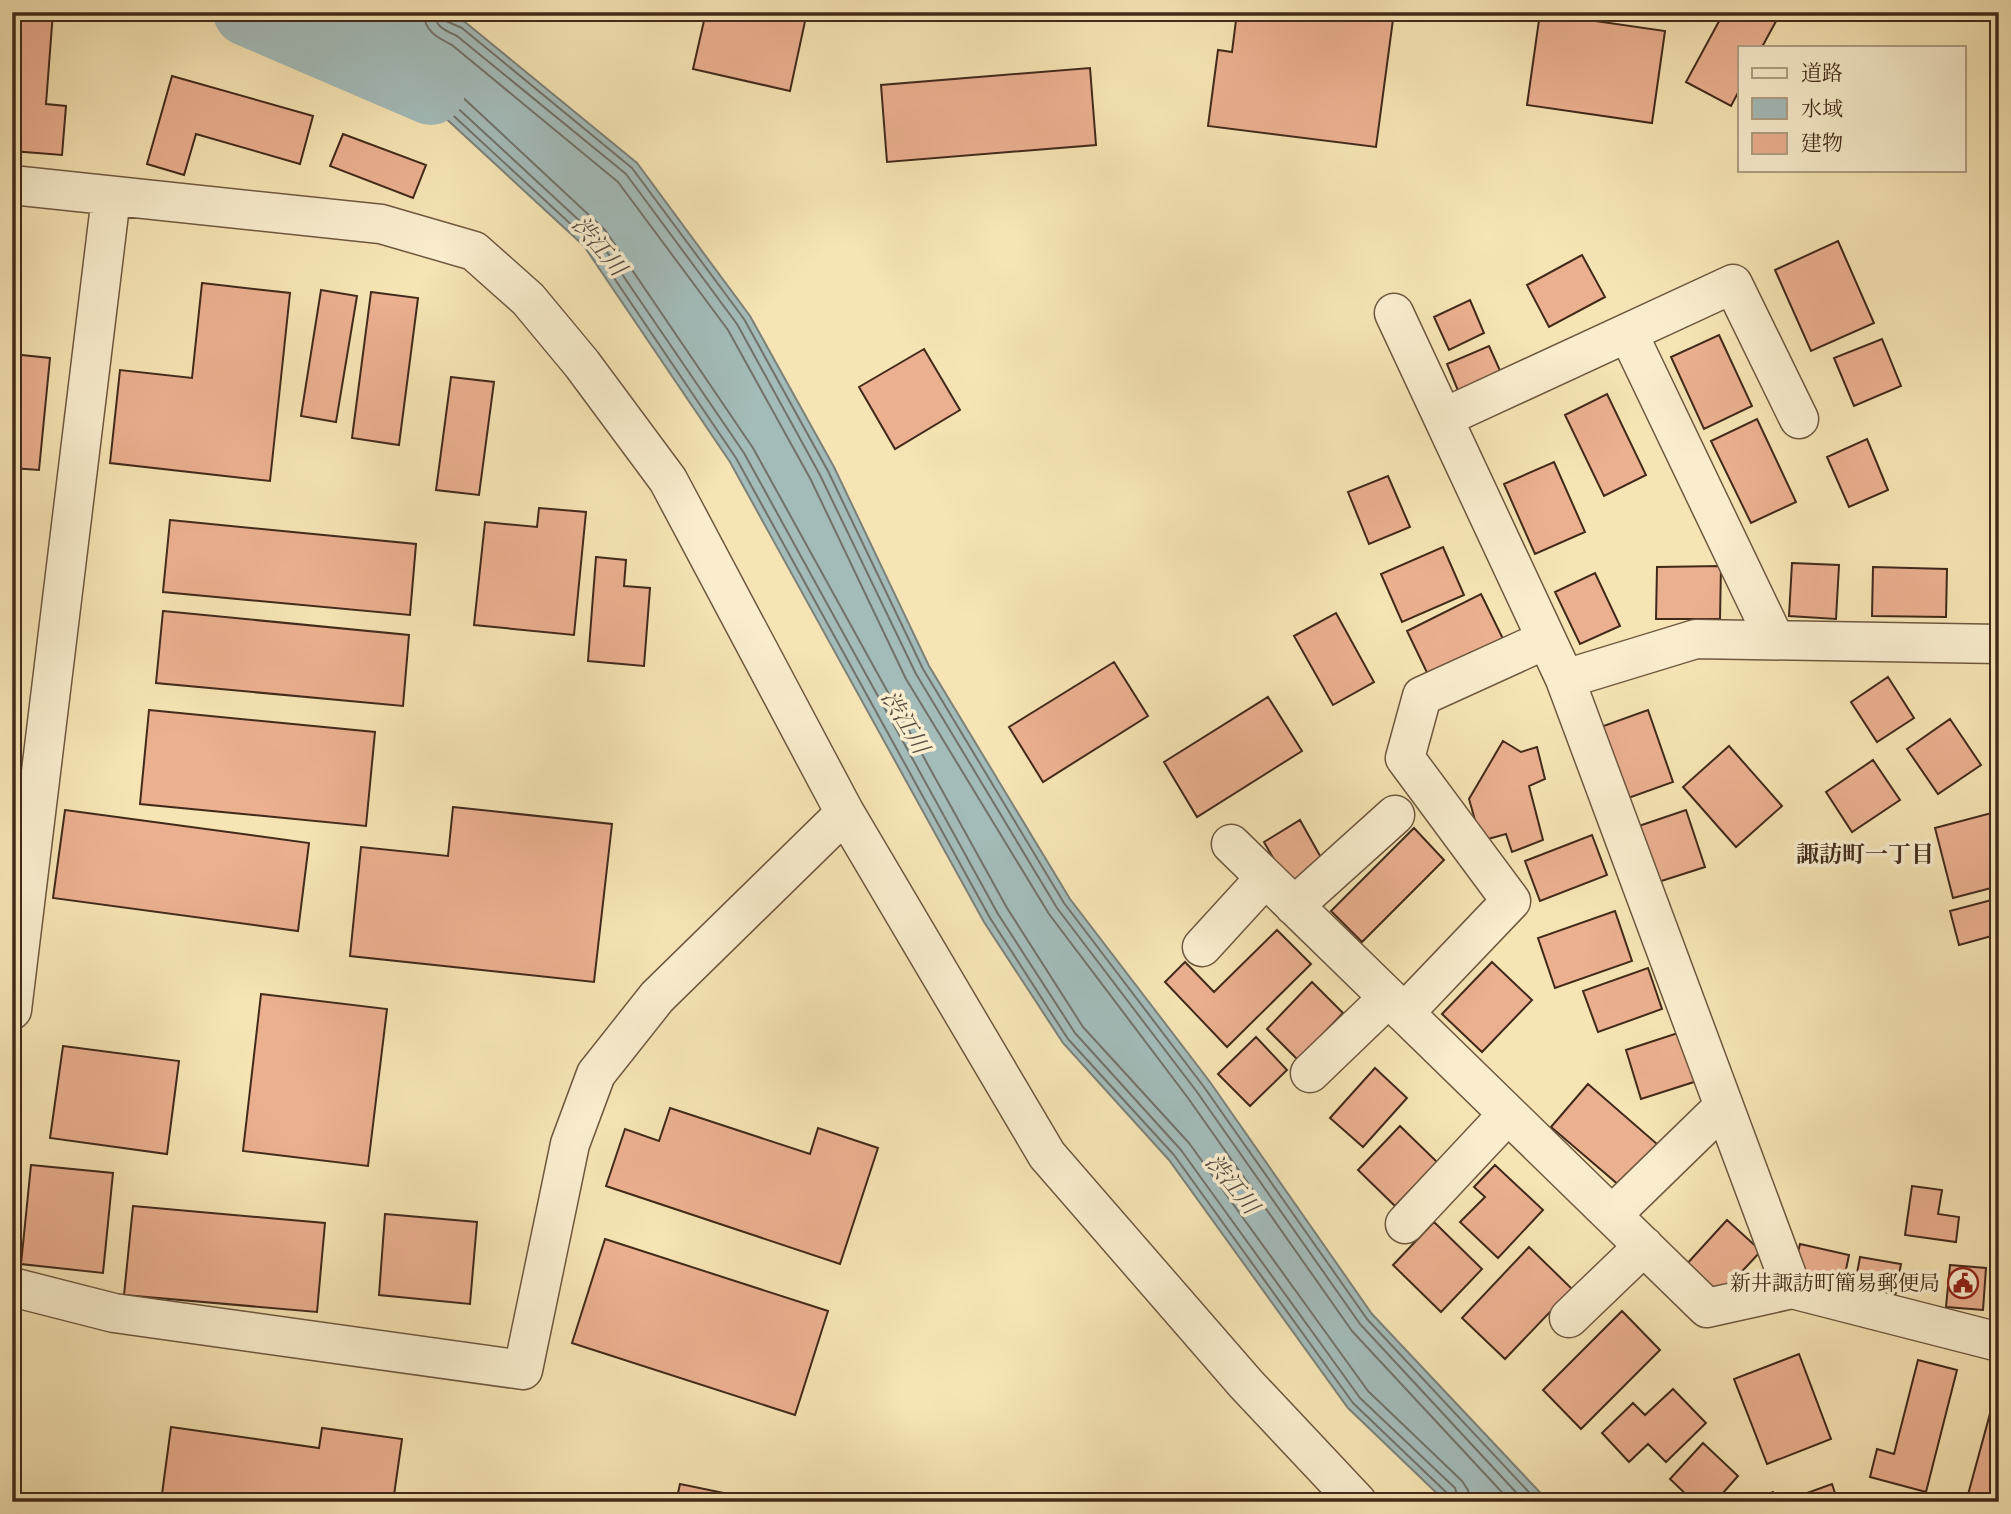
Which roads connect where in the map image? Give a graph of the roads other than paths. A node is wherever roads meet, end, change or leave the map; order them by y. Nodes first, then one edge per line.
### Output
1 (12, 186) edge
2 (111, 197) junction
3 (1394, 313) dead end
4 (1628, 333) junction
5 (1443, 418) junction
6 (1799, 419) dead end
7 (1545, 640) junction
8 (1775, 640) junction
9 (1999, 644) edge
10 (1565, 680) junction
11 (845, 813) junction
12 (1395, 816) dead end
13 (1231, 844) dead end
14 (1265, 878) junction
15 (1294, 906) junction
16 (1202, 947) dead end
17 (1396, 1005) junction
18 (12, 1010) edge
19 (1310, 1073) dead end
20 (1724, 1106) junction
21 (1508, 1114) junction
22 (1612, 1215) junction
23 (1405, 1224) dead end
24 (1644, 1246) junction
25 (12, 1287) edge
26 (1792, 1289) junction
27 (1569, 1318) dead end
28 (1999, 1342) edge
29 (1357, 1502) edge

1 - 2 street
2 - 11 street
2 - 18 street
3 - 5 street
4 - 5 street
4 - 6 street
4 - 8 street
5 - 7 street
7 - 10 street
7 - 17 street
8 - 9 street
8 - 10 street
10 - 20 street
11 - 25 street
11 - 29 street
12 - 15 street
13 - 14 street
14 - 15 street
14 - 16 street
15 - 17 street
17 - 19 street
17 - 21 street
20 - 22 street
20 - 26 street
21 - 22 street
21 - 23 street
22 - 24 street
24 - 26 street
24 - 27 street
26 - 28 street

